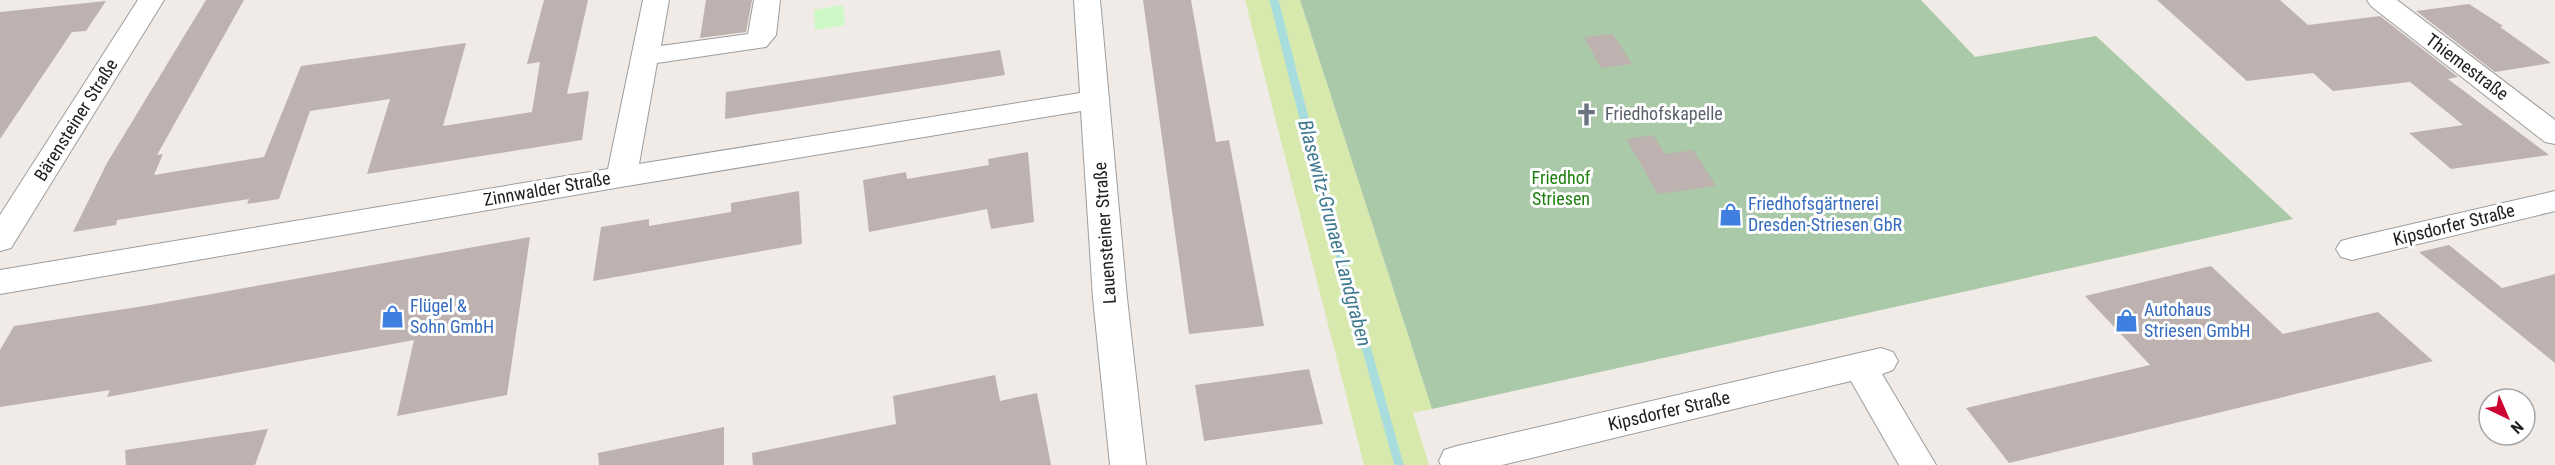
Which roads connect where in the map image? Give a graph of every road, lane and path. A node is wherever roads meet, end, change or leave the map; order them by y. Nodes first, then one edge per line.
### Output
1 (151, 0) edge
2 (656, 0) edge
3 (767, 0) edge
4 (1087, 0) edge
5 (2380, 0) edge
6 (645, 56) junction
7 (1095, 100) junction
8 (2555, 135) edge
9 (621, 177) junction
10 (2555, 201) edge
11 (0, 240) edge
12 (2352, 249) dead end
13 (0, 282) edge
14 (1457, 461) dead end
15 (1128, 465) edge
16 (1918, 465) edge

1 - 11 street, Bärensteiner Straße
2 - 6 street
3 - 6 street
4 - 7 street, Lauensteiner Straße
5 - 8 street, Thiemestraße
6 - 9 street
7 - 9 street, Zinnwalder Straße
7 - 15 street, Lauensteiner Straße
9 - 13 street, Zinnwalder Straße
10 - 12 street, Kipsdorfer Straße
14 - 16 street, Kipsdorfer Straße

